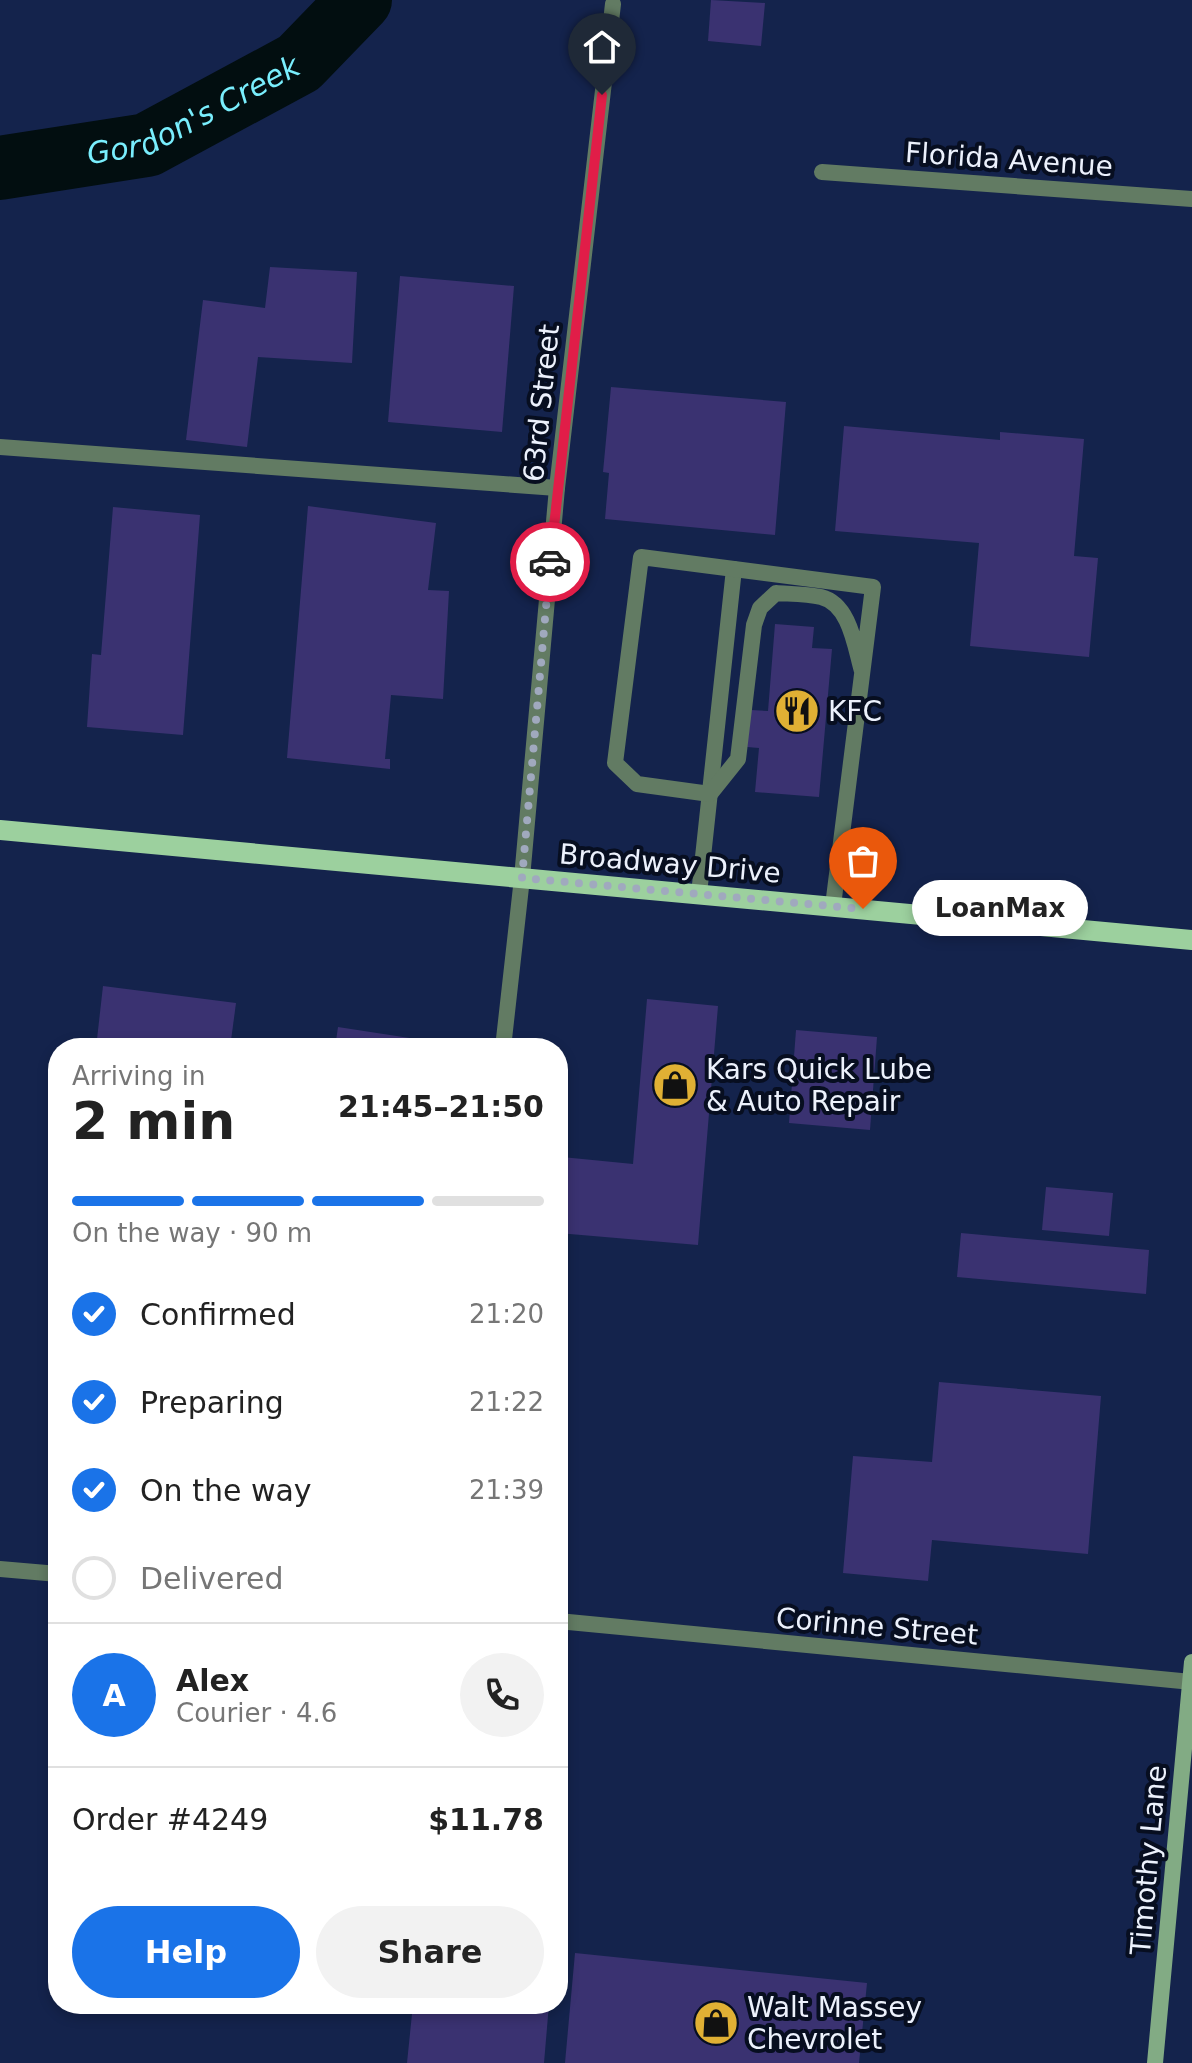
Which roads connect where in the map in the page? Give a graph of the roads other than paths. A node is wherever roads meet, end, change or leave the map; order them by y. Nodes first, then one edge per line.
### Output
1 (613, 4) dead end
2 (822, 172) dead end
3 (1192, 199) edge
4 (0, 447) edge
5 (557, 488) junction
6 (734, 569) junction
7 (862, 671) junction
8 (710, 794) junction
9 (0, 830) edge
10 (522, 878) junction
11 (699, 894) junction
12 (833, 906) junction
13 (1192, 940) edge
14 (504, 1038) edge
15 (0, 1569) edge
16 (48, 1573) edge
17 (568, 1622) edge
18 (1192, 1662) edge
19 (1191, 1682) edge
20 (1155, 2063) edge

1 - 5 street, 63rd Street
2 - 3 street, Florida Avenue
4 - 5 street
5 - 10 street, 63rd Street
6 - 7 street
6 - 8 street
6 - 8 street
7 - 8 street
7 - 12 street
8 - 11 street
9 - 10 main road, Broadway Drive
10 - 11 main road, Broadway Drive
10 - 14 street, 63rd Street
11 - 12 main road, Broadway Drive
12 - 13 main road, Broadway Drive
15 - 16 street
17 - 19 street, Corinne Street
18 - 19 street, Timothy Lane
19 - 20 street, Timothy Lane

